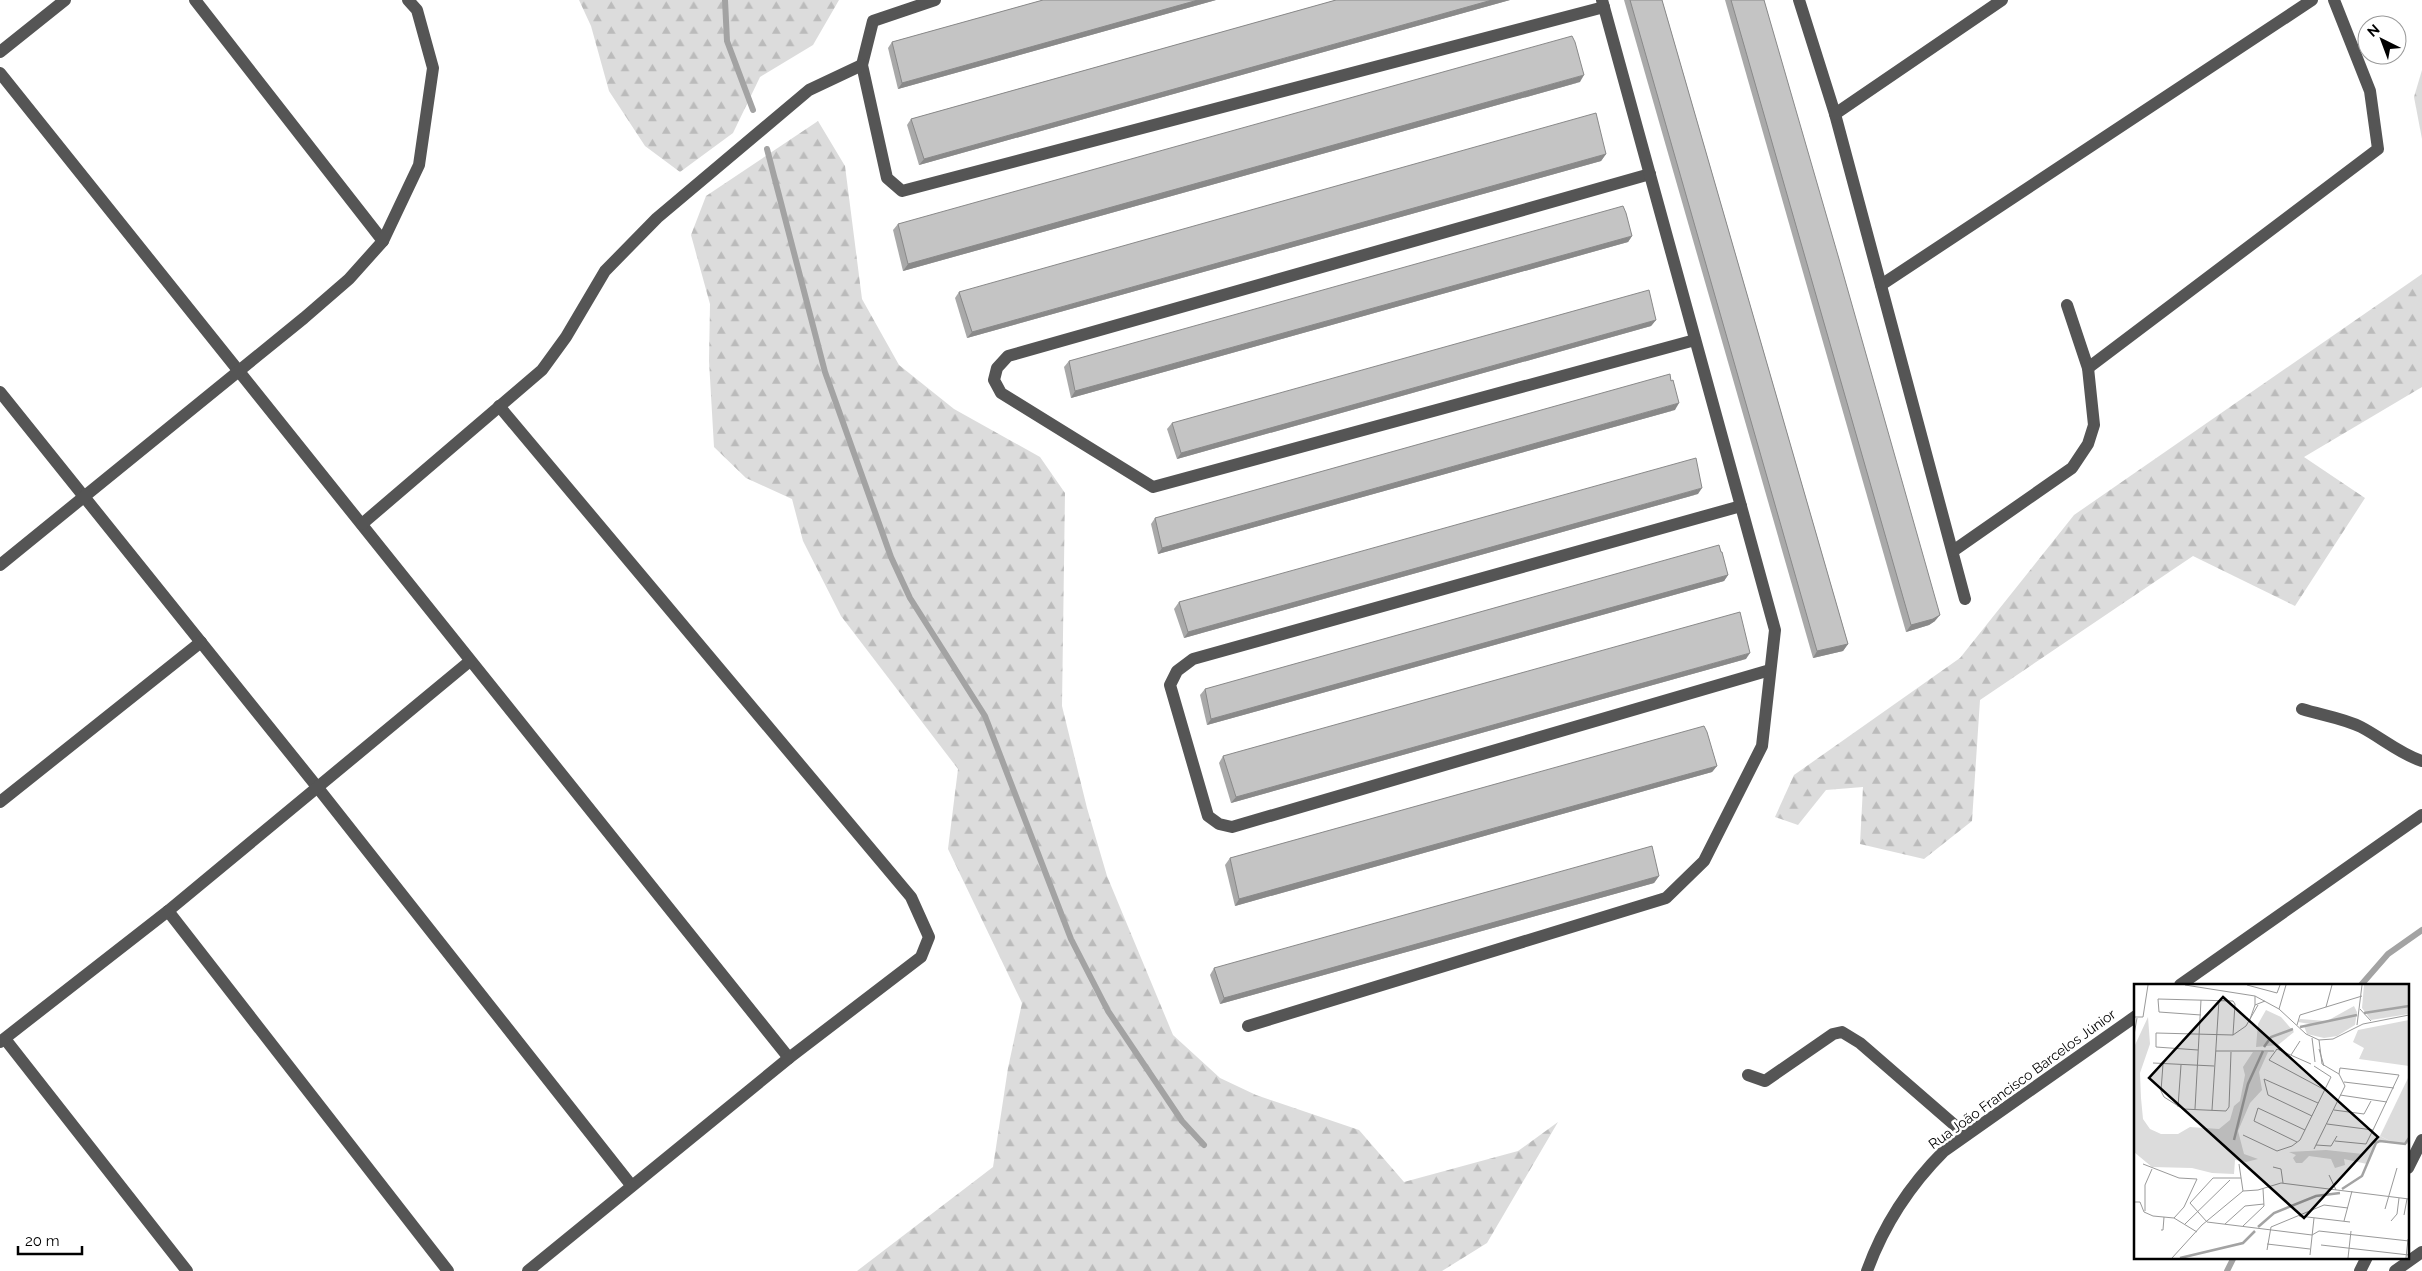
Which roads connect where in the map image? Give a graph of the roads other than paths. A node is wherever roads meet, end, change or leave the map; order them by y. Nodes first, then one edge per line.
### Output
1 (65, 0) edge
2 (195, 0) edge
3 (408, 0) edge
4 (935, 0) edge
5 (1799, 0) edge
6 (2002, 0) edge
7 (2312, 0) edge
8 (2334, 0) edge
9 (1603, 4) edge
10 (418, 5) edge
11 (0, 52) edge
12 (862, 65) junction
13 (0, 73) edge
14 (1835, 114) junction
15 (1650, 174) junction
16 (383, 241) junction
17 (1881, 284) junction
18 (2067, 305) dead end
19 (1696, 340) junction
20 (2088, 368) junction
21 (240, 371) junction
22 (0, 392) edge
23 (499, 406) junction
24 (83, 497) junction
25 (1741, 506) junction
26 (362, 524) junction
27 (1953, 551) junction
28 (0, 565) edge
29 (1965, 599) dead end
30 (201, 642) junction
31 (470, 661) junction
32 (1770, 670) junction
33 (2302, 709) dead end
34 (2422, 761) edge
35 (318, 788) junction
36 (0, 802) edge
37 (2422, 815) edge
38 (168, 911) junction
39 (2181, 984) edge
40 (2134, 1017) edge
41 (1248, 1026) dead end
42 (2, 1041) edge
43 (789, 1058) junction
44 (1748, 1075) dead end
45 (1966, 1136) junction
46 (2422, 1140) edge
47 (2410, 1164) edge
48 (631, 1185) junction
49 (2366, 1258) edge
50 (2409, 1258) edge
51 (187, 1271) edge
52 (448, 1271) edge
53 (528, 1271) edge
54 (1867, 1271) edge
55 (2360, 1271) edge
56 (2395, 1271) edge

1 - 11 street
2 - 16 street
3 - 10 street
4 - 12 street
5 - 14 street
6 - 14 street
7 - 17 street
8 - 20 street
9 - 12 street
9 - 15 street
10 - 16 street
12 - 23 street
13 - 21 street
14 - 17 street
15 - 19 street
15 - 19 street
16 - 21 street
17 - 27 street
18 - 20 street
19 - 25 street
20 - 27 street
21 - 24 street
21 - 26 street
22 - 24 street
23 - 26 street
23 - 43 street
24 - 28 street
24 - 30 street
25 - 32 street
25 - 32 street
26 - 31 street
27 - 29 street
30 - 35 street
30 - 36 street
31 - 35 street
31 - 43 street
32 - 41 street
33 - 34 street
35 - 38 street
35 - 48 street
37 - 39 street
38 - 42 street
38 - 52 street
40 - 45 street, Rua João Francisco Barcelos Júnior
42 - 51 street
43 - 48 street
44 - 45 street
45 - 54 street, Rua João Francisco Barcelos Júnior
46 - 47 street
48 - 53 street
49 - 55 street
50 - 56 street

